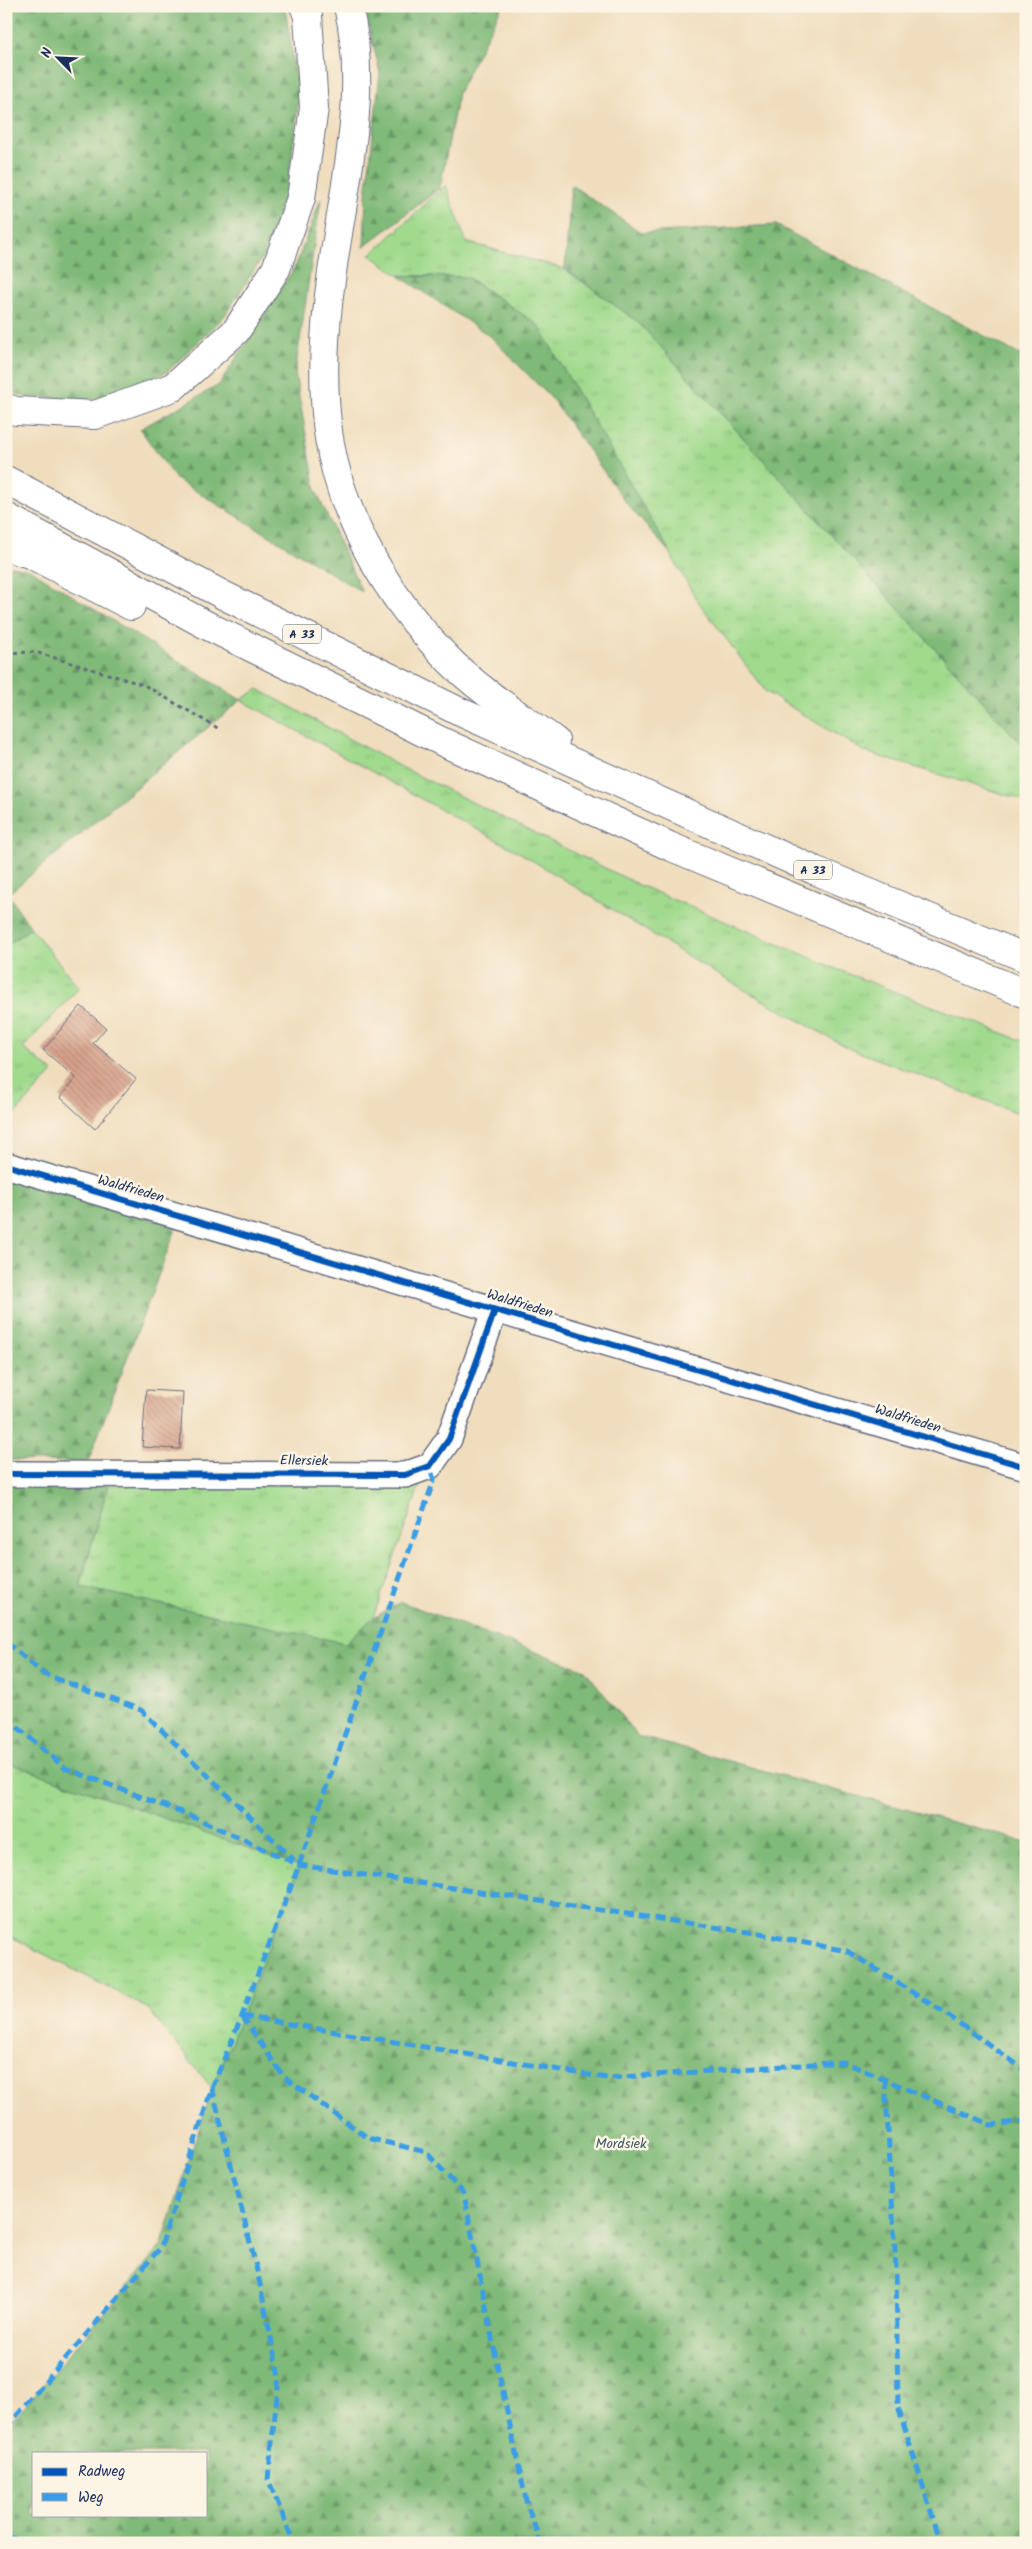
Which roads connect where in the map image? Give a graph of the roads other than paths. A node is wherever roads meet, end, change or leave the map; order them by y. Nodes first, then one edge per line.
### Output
1 (304, 6) edge
2 (348, 6) edge
3 (6, 408) edge
4 (6, 480) edge
5 (6, 517) edge
6 (6, 547) edge
7 (210, 627) junction
8 (603, 776) junction
9 (1026, 958) edge
10 (1026, 994) edge
11 (6, 1165) edge
12 (495, 1310) junction
13 (1026, 1467) edge
14 (6, 1474) edge

1 - 3 highway
2 - 8 highway
4 - 8 highway, A 33
5 - 7 highway, A 33
6 - 7 highway
7 - 10 highway, A 33
8 - 9 highway, A 33
11 - 12 street, Waldfrieden
12 - 13 street, Waldfrieden
12 - 14 street, Ellersiek

